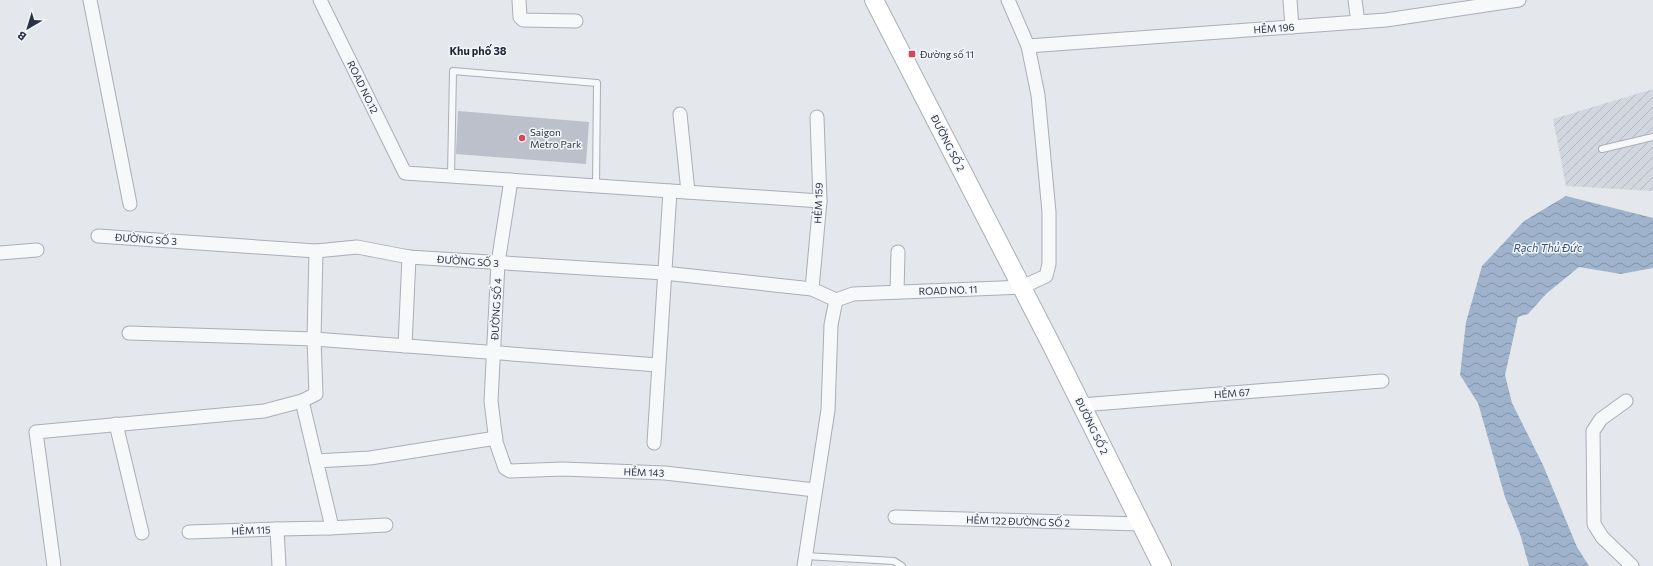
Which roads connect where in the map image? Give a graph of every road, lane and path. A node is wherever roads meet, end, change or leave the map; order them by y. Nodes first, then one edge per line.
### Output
1 (90, 0) edge
2 (320, 0) edge
3 (519, 0) edge
4 (874, 0) edge
5 (1008, 0) edge
6 (1290, 0) edge
7 (1355, 0) edge
8 (1519, 0) edge
9 (576, 21) dead end
10 (1358, 22) junction
11 (1292, 27) junction
12 (1028, 46) junction
13 (680, 114) dead end
14 (817, 117) dead end
15 (1653, 137) edge
16 (1602, 149) dead end
17 (451, 176) junction
18 (511, 180) junction
19 (596, 186) junction
20 (670, 191) junction
21 (688, 192) junction
22 (820, 201) junction
23 (130, 204) dead end
24 (98, 236) dead end
25 (37, 250) dead end
26 (316, 251) junction
27 (898, 252) dead end
28 (0, 253) edge
29 (409, 257) junction
30 (498, 263) junction
31 (664, 273) junction
32 (1022, 287) junction
33 (812, 289) junction
34 (897, 292) junction
35 (836, 300) junction
36 (129, 332) dead end
37 (314, 339) junction
38 (405, 346) junction
39 (494, 353) junction
40 (658, 365) junction
41 (1382, 381) dead end
42 (302, 401) junction
43 (1626, 401) dead end
44 (1082, 405) junction
45 (116, 424) junction
46 (496, 438) junction
47 (654, 443) dead end
48 (316, 461) junction
49 (815, 490) junction
50 (895, 518) dead end
51 (1141, 524) junction
52 (386, 525) dead end
53 (329, 528) junction
54 (277, 529) junction
55 (189, 532) dead end
56 (142, 533) dead end
57 (804, 561) edge
58 (54, 566) edge
59 (279, 566) edge
60 (902, 566) edge
61 (1162, 566) edge
62 (1632, 566) edge

1 - 23 street
2 - 17 street, ROAD NO.12
3 - 9 street
4 - 32 street, ĐƯỜNG SỐ 2
5 - 12 street, ROAD NO. 11
6 - 11 street
7 - 10 street
8 - 10 street, HẺM 196
10 - 11 street, HẺM 196
11 - 12 street, HẺM 196
12 - 32 street, ROAD NO. 11
13 - 21 street
14 - 22 street, HẺM 159
15 - 16 lane
17 - 18 street
17 - 19 lane
18 - 19 street
18 - 30 street, ĐƯỜNG SỐ 4
19 - 20 street
20 - 21 street
20 - 31 street
21 - 22 street
22 - 33 street, HẺM 159
24 - 26 street, ĐƯỜNG SỐ 3
25 - 28 street
26 - 29 street, ĐƯỜNG SỐ 3
26 - 37 street
27 - 34 street
29 - 30 street, ĐƯỜNG SỐ 3
29 - 38 street
30 - 31 street, ĐƯỜNG SỐ 3
30 - 39 street, ĐƯỜNG SỐ 4
31 - 33 street, ĐƯỜNG SỐ 3
31 - 40 street
32 - 34 street, ROAD NO. 11
32 - 44 street, ĐƯỜNG SỐ 2
33 - 35 street, ĐƯỜNG SỐ 3
34 - 35 street, ROAD NO. 11
35 - 49 street
36 - 37 street
37 - 38 street
37 - 42 street
38 - 39 street
39 - 40 street
39 - 46 street, ĐƯỜNG SỐ 4
40 - 47 street
41 - 44 street, HẺM 67
42 - 45 street
42 - 48 street
43 - 62 street
44 - 51 street, ĐƯỜNG SỐ 2
45 - 56 street
45 - 58 street
46 - 48 street
46 - 49 street, HẺM 143
48 - 53 street
49 - 57 street
50 - 51 street, HẺM 122 ĐƯỜNG SỐ 2
51 - 61 street, ĐƯỜNG SỐ 2
52 - 53 street
53 - 54 street
54 - 55 street, HẺM 115
54 - 59 street, HẺM 115
57 - 60 lane

